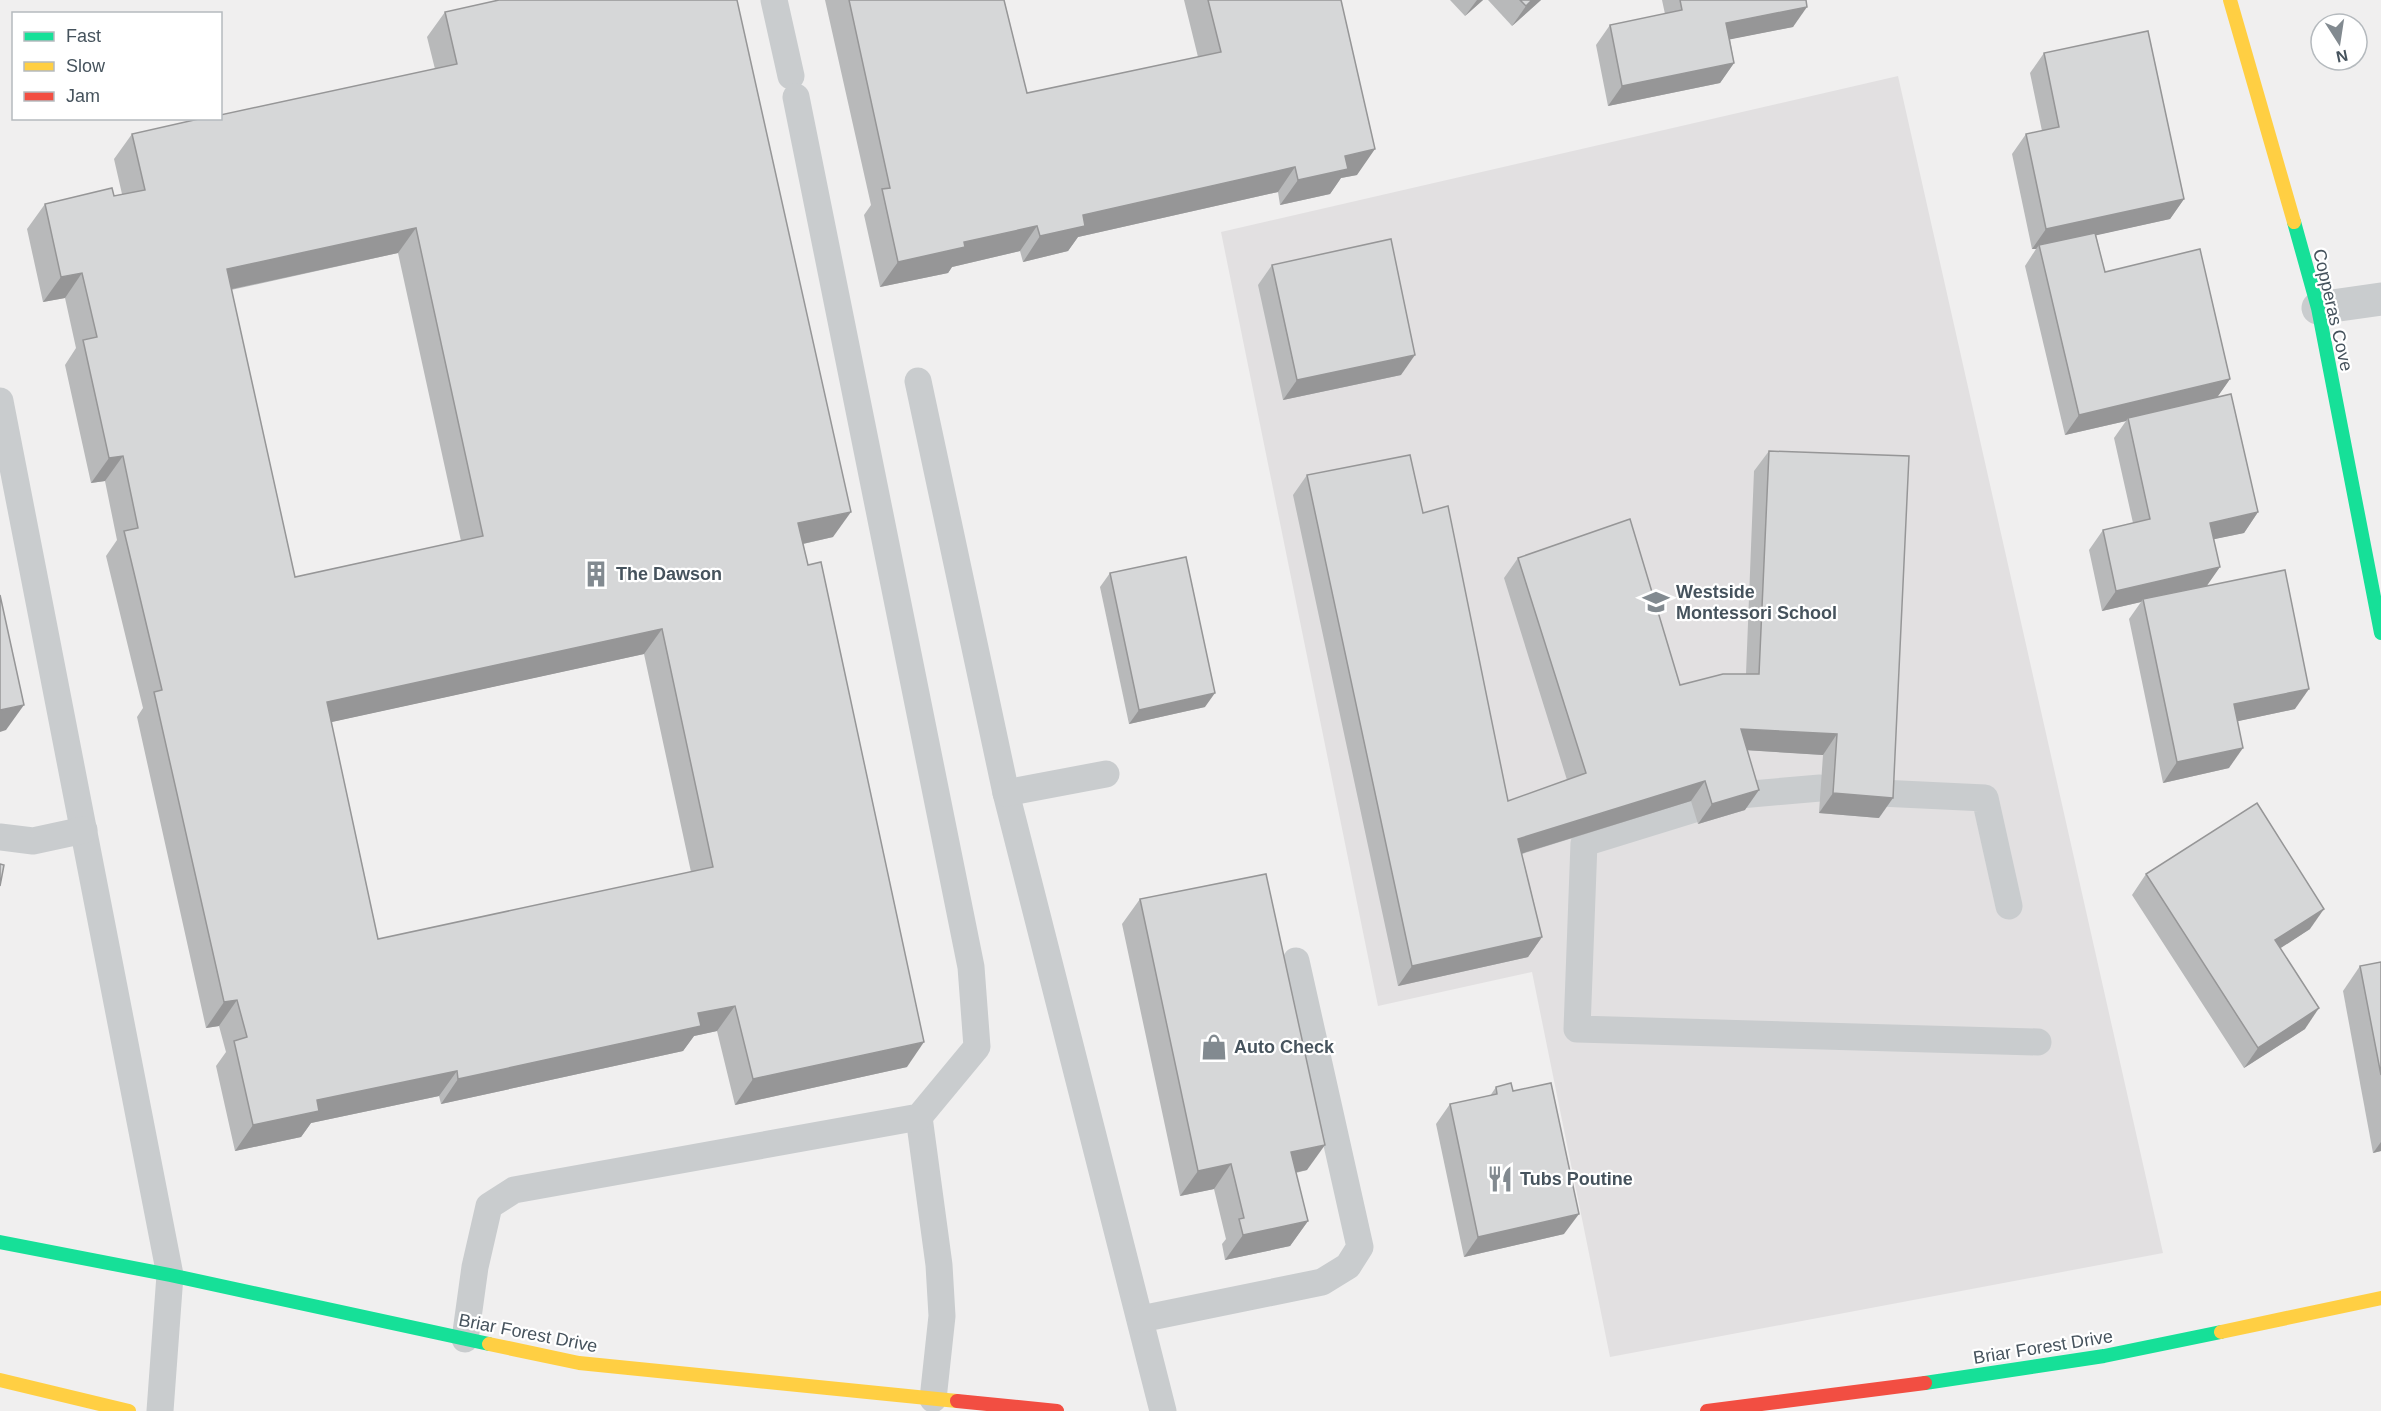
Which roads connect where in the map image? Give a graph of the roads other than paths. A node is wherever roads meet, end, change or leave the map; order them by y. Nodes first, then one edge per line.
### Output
1 (774, 0) edge
2 (2230, 0) edge
3 (2381, 299) edge
4 (2318, 308) junction
5 (918, 381) dead end
6 (0, 401) edge
7 (2381, 633) edge
8 (1106, 774) dead end
9 (1820, 788) dead end
10 (1006, 793) junction
11 (1880, 793) edge
12 (1740, 795) edge
13 (1694, 809) edge
14 (84, 830) junction
15 (0, 837) edge
16 (2008, 906) dead end
17 (1296, 961) dead end
18 (2038, 1042) dead end
19 (920, 1117) junction
20 (0, 1242) edge
21 (170, 1275) junction
22 (2381, 1298) edge
23 (1141, 1320) junction
24 (465, 1339) junction
25 (0, 1380) edge
26 (933, 1398) junction
27 (129, 1411) edge
28 (160, 1411) edge
29 (1057, 1411) edge
30 (1163, 1411) edge
31 (1707, 1411) edge

1 - 19 lane
2 - 4 main road, Copperas Cove
3 - 4 street
4 - 7 main road, Copperas Cove
5 - 10 lane
6 - 14 lane
8 - 10 lane
9 - 12 lane
10 - 23 lane
11 - 16 lane
13 - 18 lane
14 - 15 lane
14 - 21 lane
17 - 23 lane
19 - 24 lane
19 - 26 lane
20 - 21 main road, Briar Forest Drive
21 - 24 main road, Briar Forest Drive
21 - 28 lane
22 - 31 main road, Briar Forest Drive
23 - 30 lane
24 - 26 main road, Briar Forest Drive
25 - 27 main road
26 - 29 main road, Briar Forest Drive

